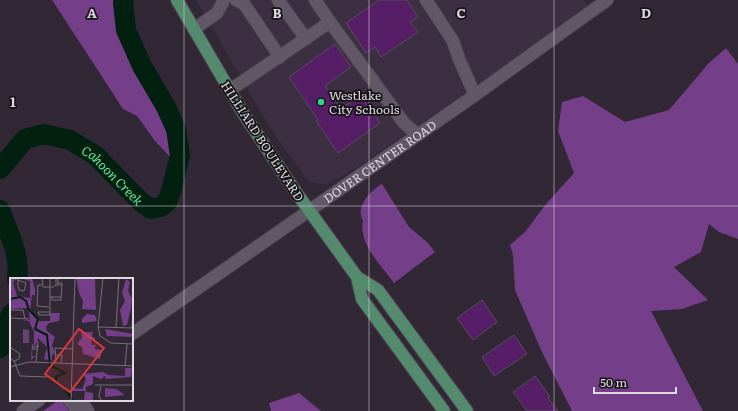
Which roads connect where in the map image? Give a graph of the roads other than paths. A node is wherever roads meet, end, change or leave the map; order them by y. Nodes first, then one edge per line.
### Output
1 (177, 0) edge
2 (224, 0) edge
3 (236, 0) edge
4 (278, 0) edge
5 (315, 0) edge
6 (426, 0) edge
7 (607, 0) edge
8 (330, 22) junction
9 (194, 29) junction
10 (306, 39) junction
11 (280, 57) junction
12 (230, 90) junction
13 (475, 95) junction
14 (418, 135) junction
15 (309, 210) junction
16 (357, 277) junction
17 (133, 333) edge
18 (38, 401) edge
19 (70, 401) edge
20 (81, 401) edge
21 (23, 411) edge
22 (77, 411) edge
23 (88, 411) edge
24 (444, 411) edge
25 (467, 411) edge

1 - 9 main road, HILLIARD BOULEVARD
2 - 9 street
3 - 11 street
4 - 10 street
5 - 8 street
6 - 13 street
7 - 13 street, DOVER CENTER ROAD
8 - 10 street
8 - 14 street
9 - 12 main road, HILLIARD BOULEVARD
10 - 11 street
11 - 12 street
12 - 15 main road, HILLIARD BOULEVARD
13 - 14 street, DOVER CENTER ROAD
14 - 15 street, DOVER CENTER ROAD
15 - 16 main road, HILLIARD BOULEVARD
15 - 17 street, DOVER CENTER ROAD
16 - 24 main road, HILLIARD BOULEVARD
16 - 25 main road, HILLIARD BOULEVARD
18 - 21 street
19 - 22 street
20 - 23 street

